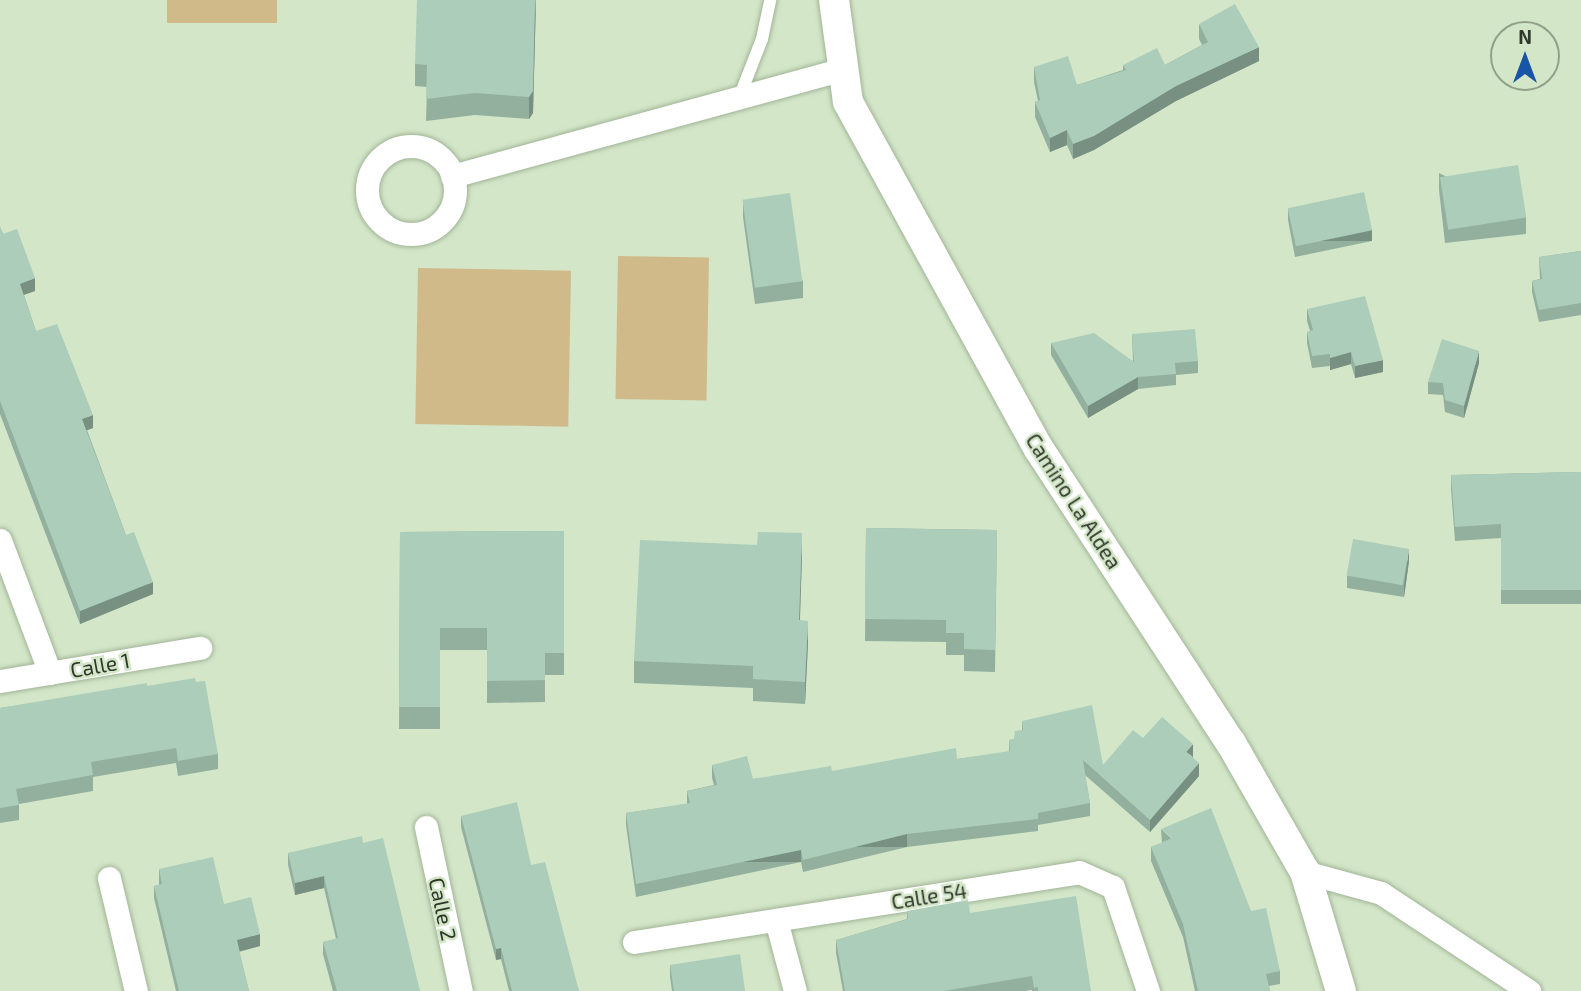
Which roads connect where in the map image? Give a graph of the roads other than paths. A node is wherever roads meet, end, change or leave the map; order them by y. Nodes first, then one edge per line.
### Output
1 (770, 0) edge
2 (834, 0) edge
3 (843, 69) junction
4 (739, 98) junction
5 (453, 176) dead end
6 (0, 540) edge
7 (200, 648) dead end
8 (50, 673) junction
9 (0, 681) edge
10 (426, 827) dead end
11 (1305, 872) junction
12 (109, 878) dead end
13 (776, 920) junction
14 (634, 942) dead end
15 (136, 991) edge
16 (461, 991) edge
17 (795, 991) edge
18 (1148, 991) edge
19 (1341, 991) edge
20 (1529, 991) edge

1 - 4 lane
2 - 3 street, Camino La Aldea
3 - 4 street
3 - 11 street, Camino La Aldea
4 - 5 street
6 - 8 street
7 - 8 street, Calle 1
8 - 9 street, Calle 1
10 - 16 street, Calle 2
11 - 19 street, Camino La Aldea
11 - 20 street
12 - 15 street
13 - 14 street, Calle 54
13 - 17 street
13 - 18 street, Calle 54

